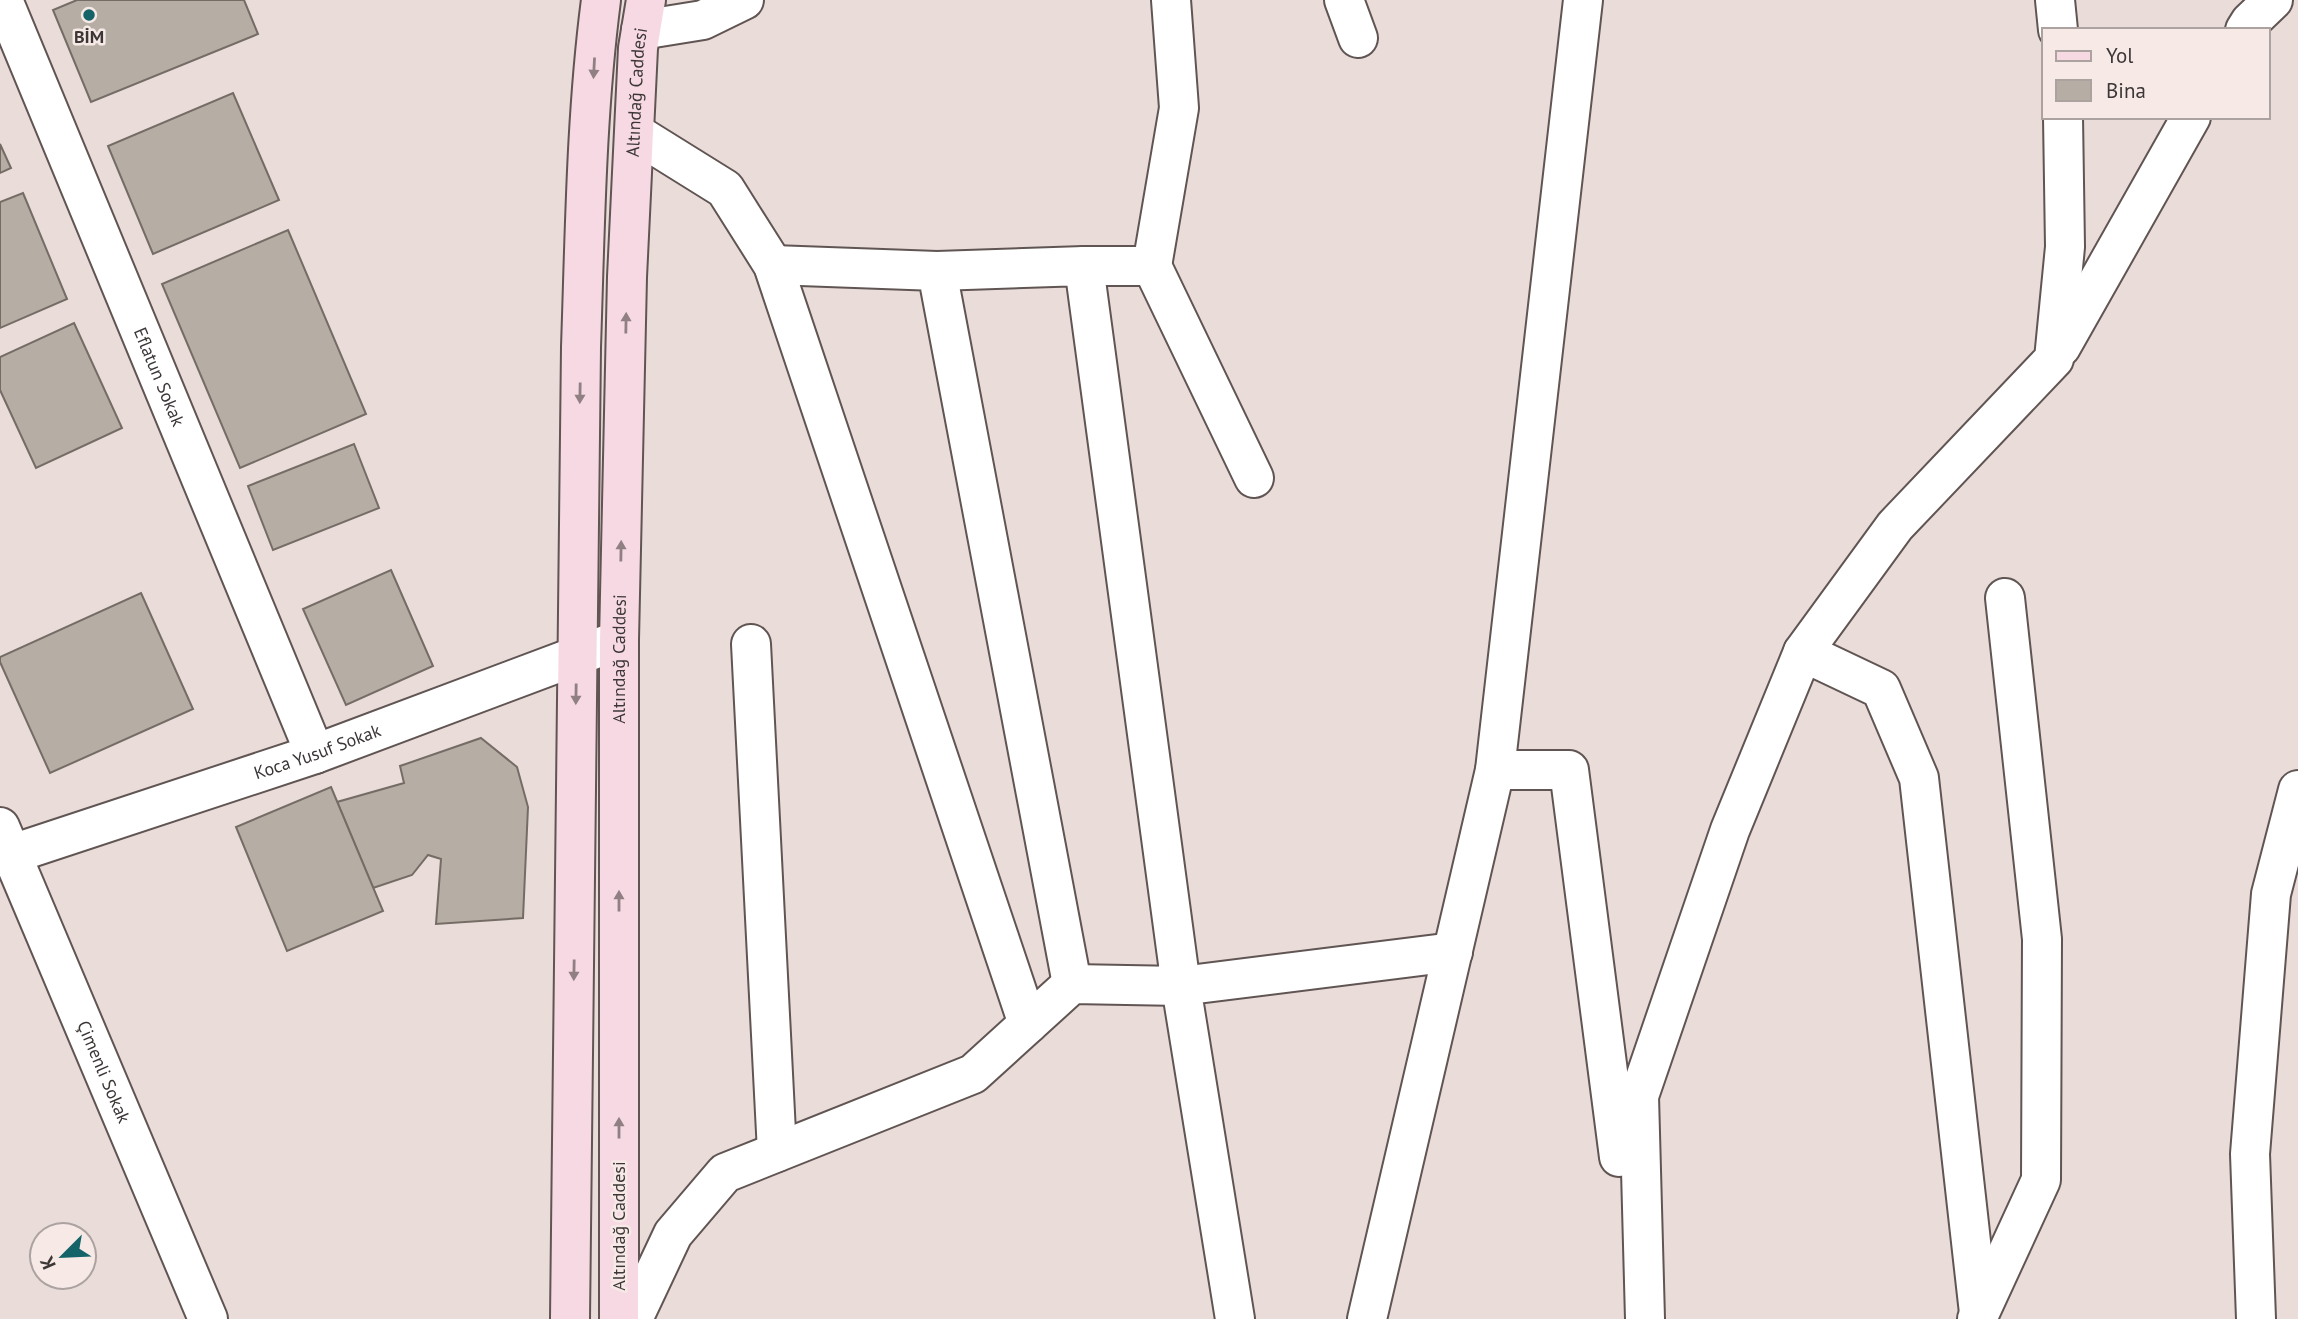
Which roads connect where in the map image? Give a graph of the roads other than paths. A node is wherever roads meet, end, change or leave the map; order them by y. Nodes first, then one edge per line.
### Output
1 (3, 0) edge
2 (601, 0) edge
3 (744, 0) edge
4 (1171, 0) edge
5 (1344, 0) edge
6 (1583, 0) edge
7 (2055, 0) edge
8 (2273, 0) edge
9 (644, 15) edge
10 (2058, 28) edge
11 (2246, 28) edge
12 (1358, 38) dead end
13 (2063, 119) edge
14 (2190, 119) edge
15 (635, 133) junction
16 (773, 265) junction
17 (1084, 266) junction
18 (1152, 267) junction
19 (937, 271) junction
20 (2054, 359) junction
21 (1254, 478) dead end
22 (2005, 598) dead end
23 (619, 640) junction
24 (751, 644) dead end
25 (1803, 652) junction
26 (577, 655) junction
27 (316, 754) junction
28 (1495, 770) junction
29 (2298, 790) edge
30 (6, 841) edge
31 (1453, 952) junction
32 (1072, 984) junction
33 (1181, 986) junction
34 (1028, 1024) junction
35 (777, 1152) junction
36 (1978, 1318) edge
37 (208, 1319) edge
38 (570, 1319) edge
39 (619, 1319) edge
40 (633, 1319) edge
41 (1235, 1319) edge
42 (1367, 1319) edge
43 (1640, 1319) edge
44 (1645, 1319) edge
45 (2256, 1319) edge

1 - 27 street, Eflatun Sokak
2 -> 26 main road
3 - 9 street
4 - 18 street
5 - 12 street
6 - 28 street
7 - 10 street
8 - 11 street
9 - 15 main road, Altındağ Caddesi
13 - 20 street
14 - 20 street
15 - 16 street
23 -> 15 main road, Altındağ Caddesi
16 - 19 street
16 - 34 street
17 - 18 street
17 - 19 street
17 - 33 street
18 - 21 street
19 - 32 street
20 - 25 street
22 - 36 street
23 - 26 street, Koca Yusuf Sokak
39 -> 23 main road, Altındağ Caddesi
24 - 35 street
25 - 36 street
25 - 44 street
26 - 27 street, Koca Yusuf Sokak
26 -> 38 main road
27 - 30 street, Koca Yusuf Sokak
28 - 31 street
28 - 43 street
29 - 45 street
30 - 37 street, Çimenli Sokak
31 - 33 street
31 - 42 street
32 - 33 street
32 - 34 street
33 - 41 street
34 - 35 street
35 - 40 street

